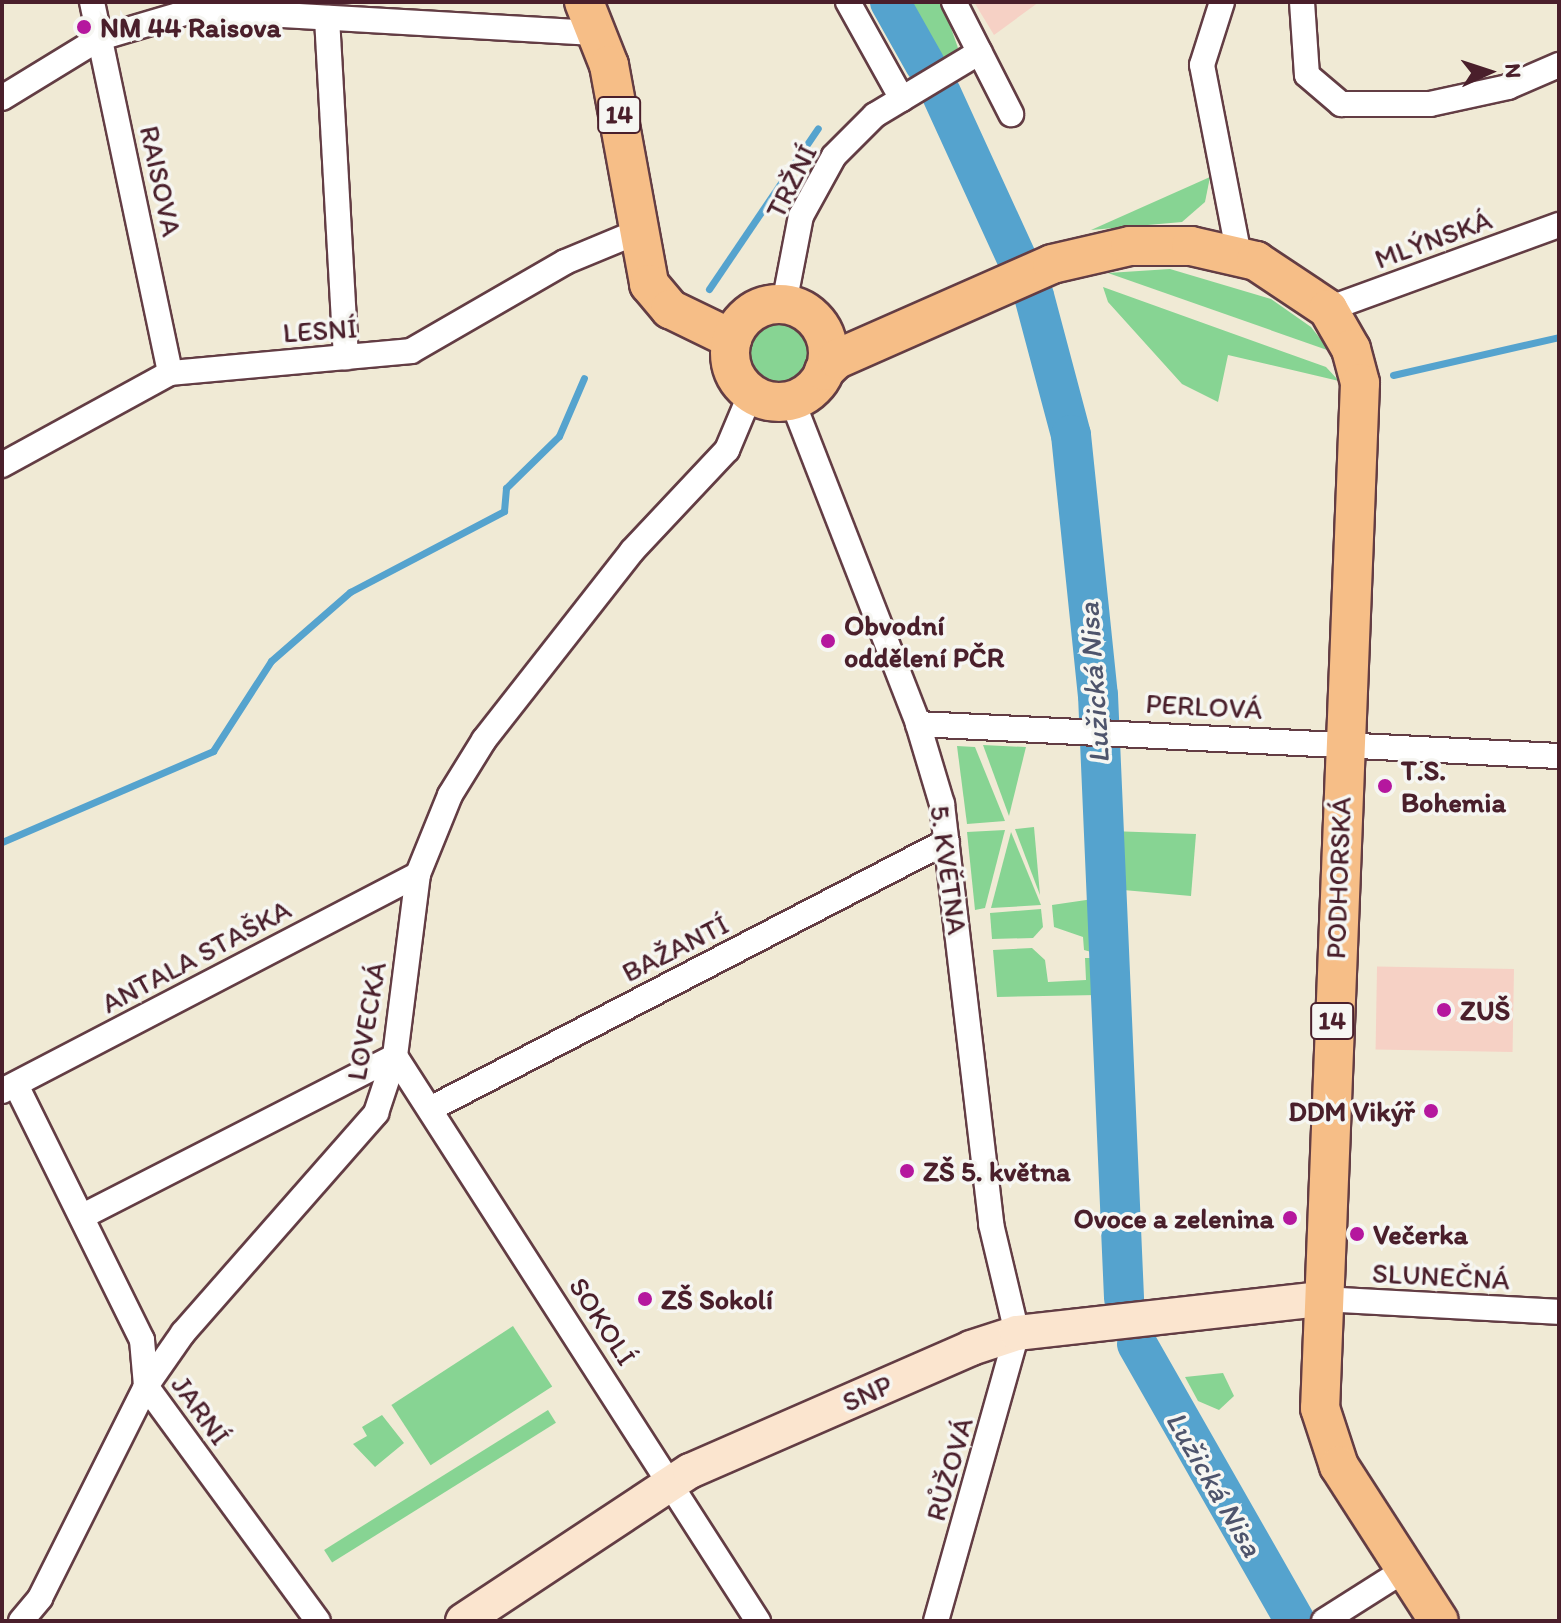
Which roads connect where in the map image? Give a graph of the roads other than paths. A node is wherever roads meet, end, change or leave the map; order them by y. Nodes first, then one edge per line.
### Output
1 (92, 2) edge
2 (848, 2) edge
3 (954, 2) edge
4 (1222, 2) edge
5 (1302, 2) edge
6 (591, 17) edge
7 (327, 18) junction
8 (100, 38) junction
9 (969, 57) junction
10 (1559, 65) edge
11 (2, 98) edge
12 (902, 99) junction
13 (1011, 114) dead end
14 (1559, 225) edge
15 (635, 233) junction
16 (1228, 252) junction
17 (797, 301) junction
18 (953, 306) junction
19 (1328, 309) junction
20 (734, 334) junction
21 (346, 357) junction
22 (170, 373) junction
23 (781, 401) junction
24 (2, 465) edge
25 (918, 724) junction
26 (1344, 744) junction
27 (1559, 756) edge
28 (947, 841) junction
29 (418, 874) junction
30 (395, 1056) junction
31 (9, 1088) edge
32 (430, 1109) junction
33 (83, 1216) junction
34 (1320, 1299) junction
35 (1559, 1312) edge
36 (1017, 1333) junction
37 (146, 1386) junction
38 (668, 1484) junction
39 (1406, 1569) junction
40 (21, 1621) edge
41 (318, 1621) edge
42 (463, 1621) edge
43 (758, 1621) edge
44 (936, 1621) edge
45 (1324, 1621) edge
46 (1439, 1621) edge

1 - 8 street, RAISOVA
2 - 12 street
3 - 9 street
4 - 16 street
5 - 10 street
6 - 7 street
6 - 15 main road, 14
7 - 8 street
7 - 21 street
8 - 11 street
8 - 22 street, RAISOVA
9 - 12 street, TRŽNÍ
9 - 13 street
12 - 17 street, TRŽNÍ
14 - 19 street, MLÝNSKÁ
15 - 20 main road, 14
15 - 21 street, LESNÍ
16 - 18 main road
16 - 19 main road
17 - 18 main road
17 - 20 main road
17 - 23 main road
18 - 23 main road
19 - 26 main road, PODHORSKÁ / 14
20 - 23 main road
21 - 22 street, LESNÍ
22 - 24 street, LESNÍ
23 - 25 street, 5. KVĚTNA
23 - 29 street, LOVECKÁ
25 - 26 street, PERLOVÁ
25 - 28 street, 5. KVĚTNA
26 - 27 street, PERLOVÁ
26 - 34 main road, PODHORSKÁ / 14
28 - 32 street, BAŽANTÍ
28 - 36 street, 5. KVĚTNA
29 - 30 street, LOVECKÁ
29 - 31 street, ANTALA STAŠKA
30 - 32 street, SOKOLÍ
30 - 33 street
30 - 37 street, LOVECKÁ
31 - 33 street, JARNÍ
32 - 38 street, SOKOLÍ
33 - 37 street, JARNÍ
34 - 35 street, SLUNEČNÁ
34 - 36 street, SNP
34 - 39 main road, PODHORSKÁ / 14
36 - 38 street, SNP
36 - 44 street, RŮŽOVÁ
37 - 40 street, LOVECKÁ
37 - 41 street, JARNÍ
38 - 42 street, SNP
38 - 43 street, SOKOLÍ
39 - 45 street
39 - 46 main road, PODHORSKÁ / 14

